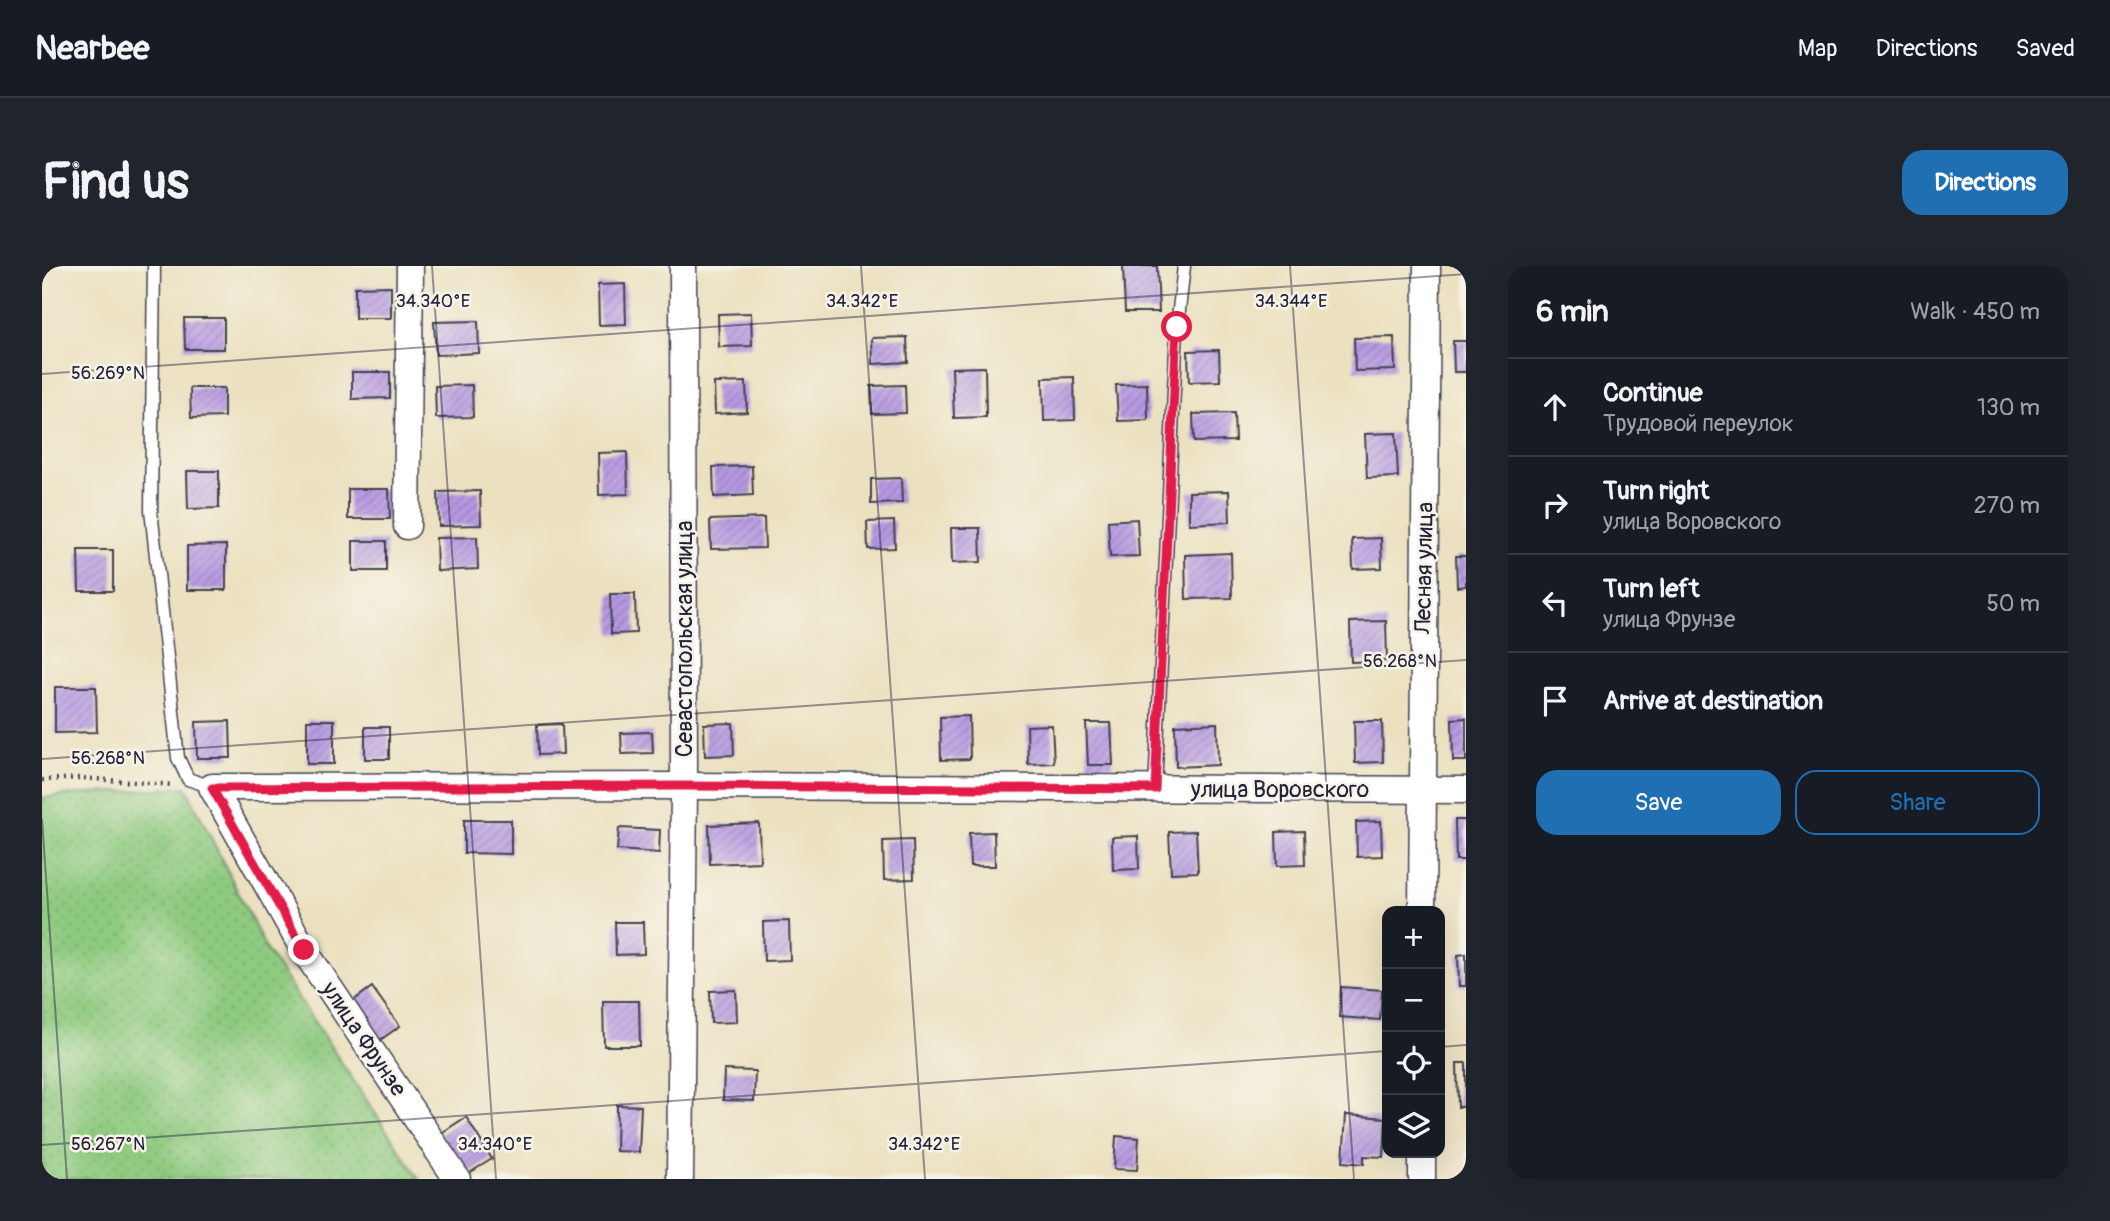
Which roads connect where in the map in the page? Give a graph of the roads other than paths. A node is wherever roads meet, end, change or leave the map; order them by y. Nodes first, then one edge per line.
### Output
1 (154, 266) edge
2 (410, 266) edge
3 (683, 266) edge
4 (1184, 266) edge
5 (1427, 266) edge
6 (407, 526) dead end
7 (684, 786) junction
8 (212, 788) junction
9 (1155, 789) junction
10 (1422, 790) junction
11 (1466, 790) edge
12 (1422, 906) edge
13 (1422, 1158) edge
14 (457, 1179) edge
15 (680, 1179) edge
16 (1422, 1179) edge

1 - 8 lane
2 - 6 street
3 - 7 street, Севастопольская улица
4 - 9 lane
5 - 10 street, Лесная улица
7 - 8 street, улица Воровского
7 - 9 street, улица Воровского
7 - 15 street, Севастопольская улица
8 - 14 street, улица Фрунзе
9 - 10 street, улица Воровского
10 - 11 street, улица Воровского
10 - 12 street, Лесная улица
13 - 16 street

